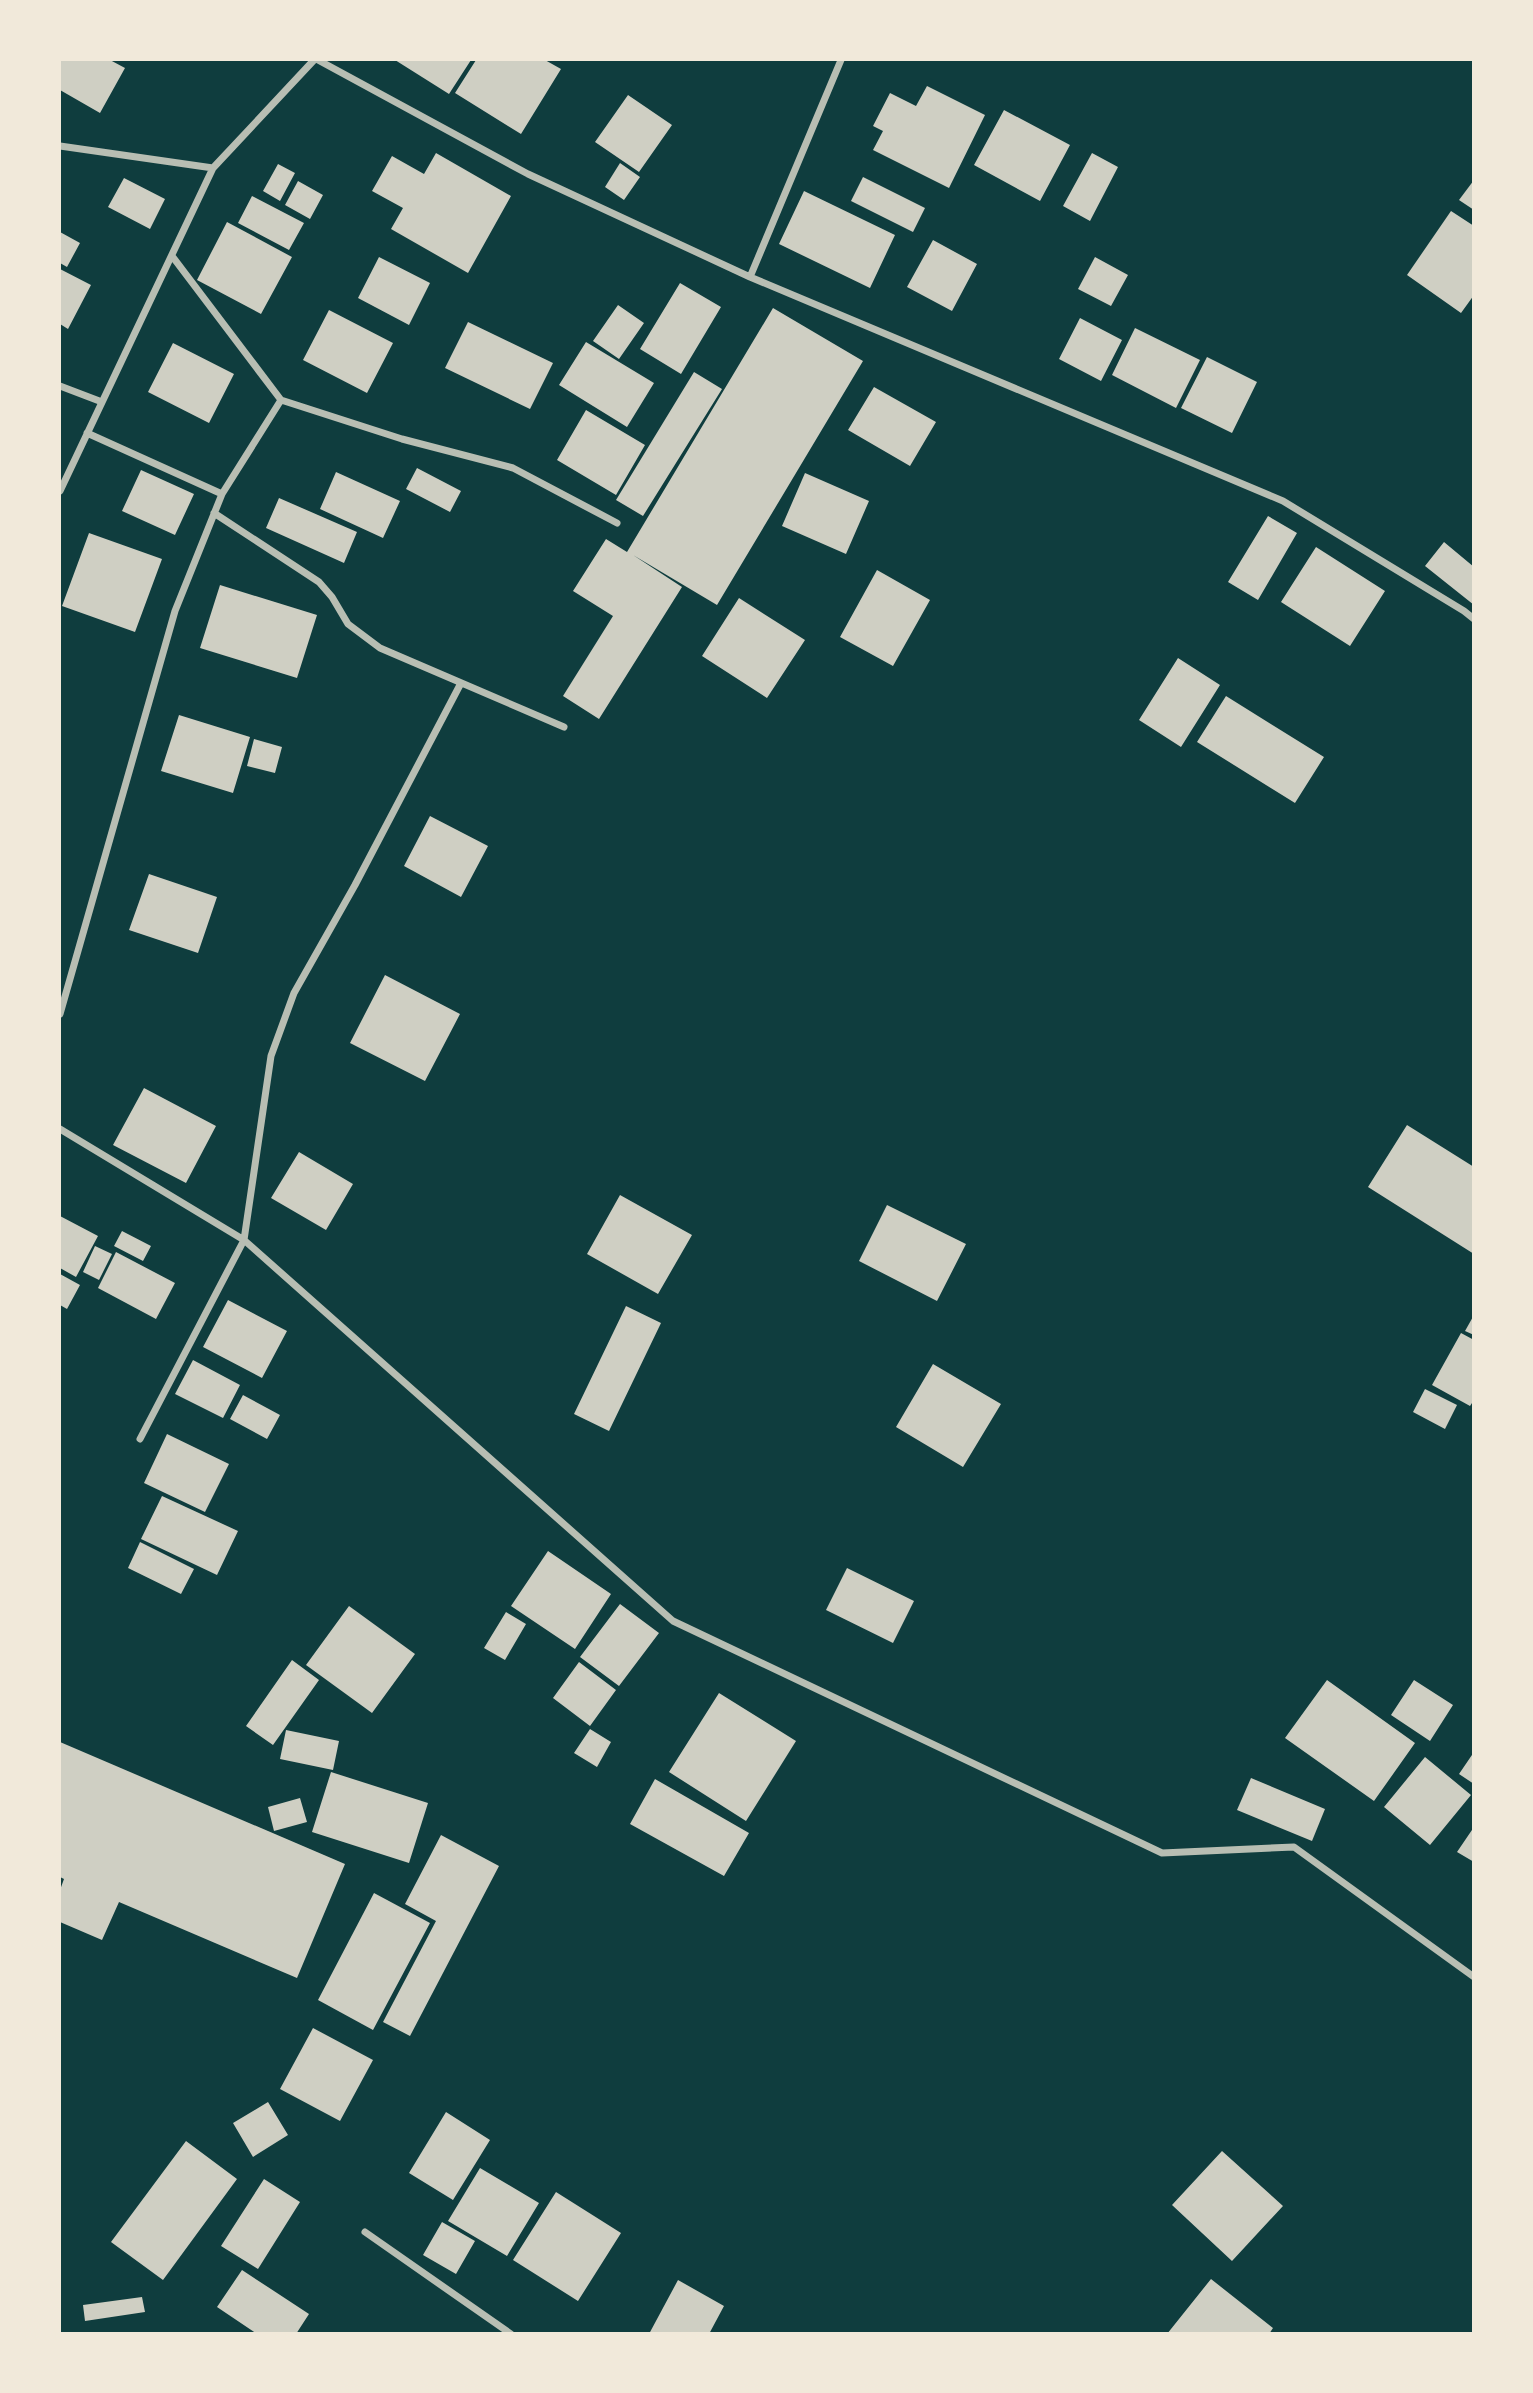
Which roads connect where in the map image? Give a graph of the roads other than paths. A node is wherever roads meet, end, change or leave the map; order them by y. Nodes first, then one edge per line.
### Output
1 (316, 60) edge
2 (841, 60) edge
3 (60, 146) edge
4 (213, 168) junction
5 (172, 256) junction
6 (750, 277) junction
7 (60, 386) edge
8 (281, 400) junction
9 (102, 402) junction
10 (88, 433) junction
11 (60, 491) edge
12 (222, 494) junction
13 (214, 513) junction
14 (617, 523) dead end
15 (1474, 619) edge
16 (461, 683) junction
17 (564, 727) dead end
18 (60, 1014) edge
19 (60, 1129) edge
20 (244, 1240) junction
21 (140, 1439) dead end
22 (1474, 1977) edge
23 (365, 2232) dead end
24 (511, 2333) edge

1 - 4 street
1 - 6 street
2 - 6 street
3 - 4 street
4 - 5 street
5 - 8 street
5 - 9 street
6 - 15 street
7 - 9 street
8 - 12 street
8 - 14 street
9 - 10 street
10 - 11 street
10 - 12 street
12 - 13 street
13 - 16 street
13 - 18 street
16 - 17 street
16 - 20 street
19 - 20 street
20 - 21 street
20 - 22 street
23 - 24 street

